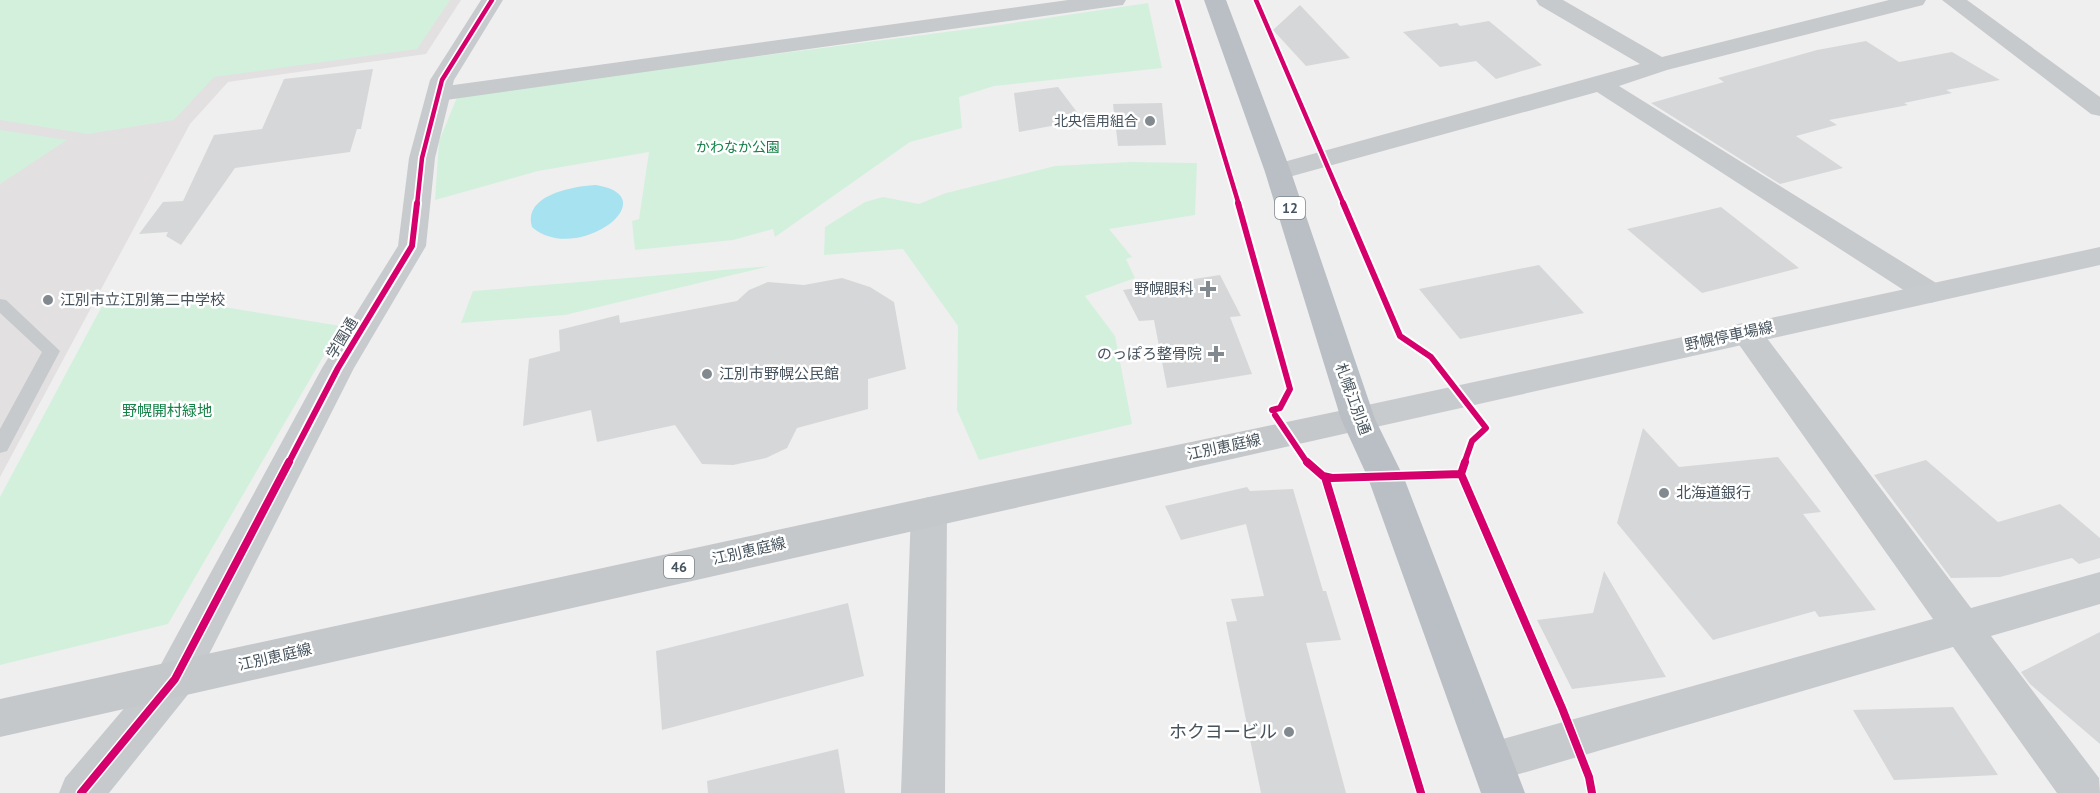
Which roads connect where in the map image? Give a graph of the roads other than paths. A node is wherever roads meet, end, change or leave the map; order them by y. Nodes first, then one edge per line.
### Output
1 (492, 0) edge
2 (1115, 0) edge
3 (1215, 0) edge
4 (1547, 0) edge
5 (1915, 0) edge
6 (1953, 0) edge
7 (1659, 65) junction
8 (1600, 84) junction
9 (439, 94) junction
10 (2100, 109) edge
11 (1278, 171) junction
12 (2100, 256) edge
13 (1930, 293) junction
14 (0, 304) edge
15 (1746, 332) junction
16 (1358, 419) junction
17 (0, 446) edge
18 (929, 511) junction
19 (2100, 588) edge
20 (1962, 627) junction
21 (175, 679) junction
22 (0, 718) edge
23 (1498, 777) edge
24 (81, 793) edge
25 (923, 793) edge
26 (2083, 793) edge

1 - 9 street, 学園通
2 - 9 street
3 - 11 highway, 札幌江別通 / 12
4 - 7 street
5 - 7 street
6 - 10 street
7 - 8 street
8 - 11 street
8 - 13 street
9 - 21 street, 学園通
11 - 16 highway, 札幌江別通 / 12
12 - 13 street, 野幌停車場線
13 - 15 street, 野幌停車場線
14 - 17 lane
15 - 16 street, 野幌停車場線
15 - 20 street
16 - 18 main road, 江別恵庭線 / 46
16 - 23 highway, 札幌江別通 / 12
18 - 21 main road, 江別恵庭線 / 46
18 - 25 street
19 - 20 street
20 - 23 street
20 - 26 street
21 - 22 main road, 江別恵庭線 / 46
21 - 24 street

